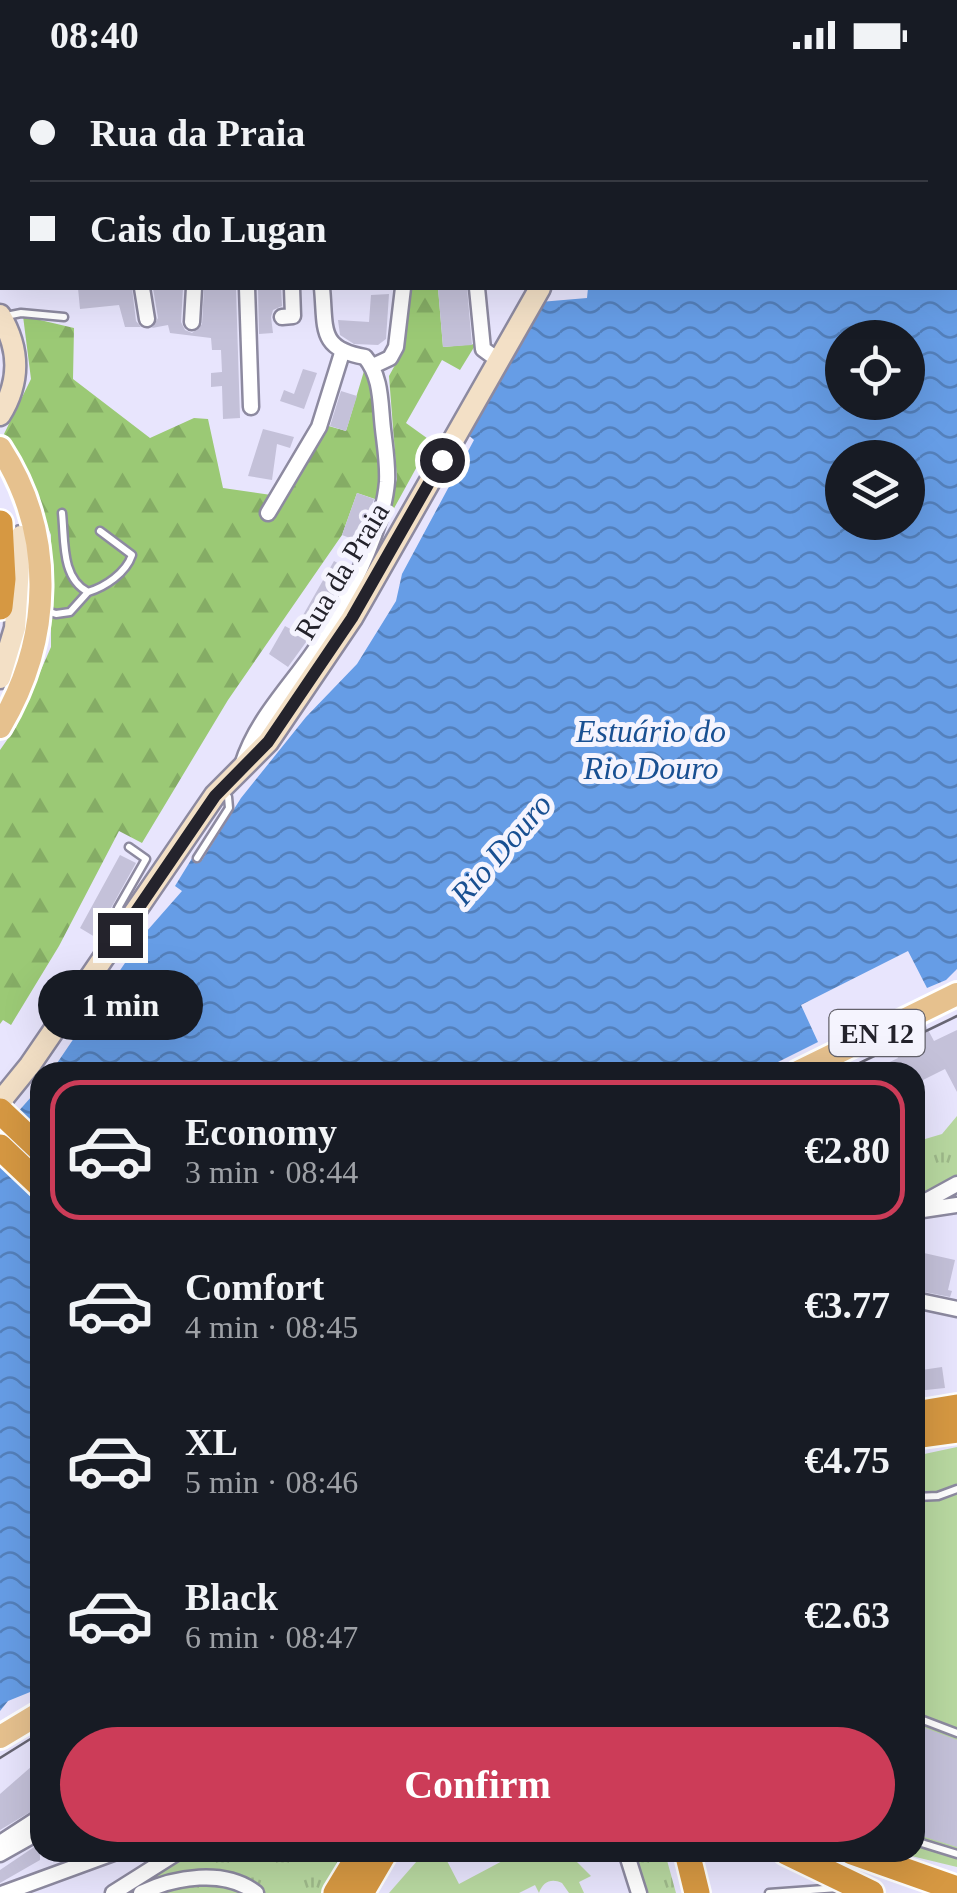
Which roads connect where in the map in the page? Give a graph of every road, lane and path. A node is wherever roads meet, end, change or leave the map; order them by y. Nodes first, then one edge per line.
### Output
1 (142, 290) edge
2 (194, 290) edge
3 (247, 290) edge
4 (292, 290) edge
5 (322, 290) edge
6 (403, 290) edge
7 (477, 290) edge
8 (539, 290) edge
9 (1, 316) edge
10 (64, 317) dead end
11 (282, 317) dead end
12 (147, 319) dead end
13 (192, 322) dead end
14 (342, 353) junction
15 (498, 360) junction
16 (372, 366) junction
17 (251, 407) dead end
18 (1, 414) edge
19 (0, 448) edge
20 (0, 476) edge
21 (268, 513) dead end
22 (62, 514) dead end
23 (10, 529) edge
24 (100, 532) dead end
25 (88, 592) junction
26 (0, 608) edge
27 (40, 610) junction
28 (0, 678) edge
29 (0, 705) edge
30 (0, 727) edge
31 (240, 770) junction
32 (221, 789) junction
33 (129, 848) dead end
34 (198, 858) dead end
35 (132, 919) junction
36 (957, 994) edge
37 (32, 1062) edge
38 (818, 1062) edge
39 (30, 1065) edge
40 (0, 1102) edge
41 (0, 1112) edge
42 (30, 1140) edge
43 (0, 1147) edge
44 (30, 1176) edge
45 (957, 1184) edge
46 (925, 1203) edge
47 (957, 1204) edge
48 (925, 1208) edge
49 (925, 1302) edge
50 (957, 1309) edge
51 (957, 1407) edge
52 (925, 1412) edge
53 (957, 1430) edge
54 (925, 1435) edge
55 (957, 1489) edge
56 (925, 1497) edge
57 (30, 1719) edge
58 (925, 1721) edge
59 (957, 1733) edge
60 (0, 1737) edge
61 (30, 1824) edge
62 (30, 1837) edge
63 (0, 1843) edge
64 (925, 1843) edge
65 (0, 1854) edge
66 (957, 1854) edge
67 (89, 1862) edge
68 (162, 1862) edge
69 (355, 1862) edge
70 (379, 1862) edge
71 (629, 1862) edge
72 (690, 1862) edge
73 (807, 1862) edge
74 (880, 1862) edge
75 (957, 1890) edge
76 (867, 1891) edge
77 (4, 1893) edge
78 (113, 1893) edge
79 (141, 1893) edge
80 (256, 1893) edge
81 (336, 1893) edge
82 (361, 1893) edge
83 (639, 1893) edge
84 (698, 1893) edge
85 (770, 1893) edge

1 - 12 street
2 - 13 street
3 - 17 street
4 - 11 street
5 - 14 street
6 - 16 street
7 - 15 street
8 - 15 main road, Rua da Praia
9 - 10 lane
9 - 18 main road
14 - 16 street
14 - 21 street
15 - 31 main road, Rua da Praia
16 - 31 street
19 - 27 main road
20 - 23 main road
22 - 25 lane
23 - 26 highway
23 - 28 main road
23 - 29 main road
24 - 25 lane
25 - 27 lane
27 - 30 main road
31 - 32 main road, Rua da Praia
32 - 34 lane
32 - 35 main road, Rua da Praia
33 - 35 lane
35 - 37 main road, Rua da Praia
36 - 38 main road, EN 12
39 - 40 main road, Rua da Praia
41 - 42 highway
43 - 44 highway
45 - 46 street
47 - 48 street
49 - 50 street
51 - 52 highway
53 - 54 highway
55 - 56 lane
57 - 60 main road
58 - 59 lane
61 - 63 street
62 - 65 street
64 - 66 lane
67 - 77 street
68 - 78 street
69 - 81 highway
70 - 82 highway
71 - 83 street
72 - 84 highway
73 - 76 highway
74 - 75 highway
76 - 85 lane
79 - 80 street

